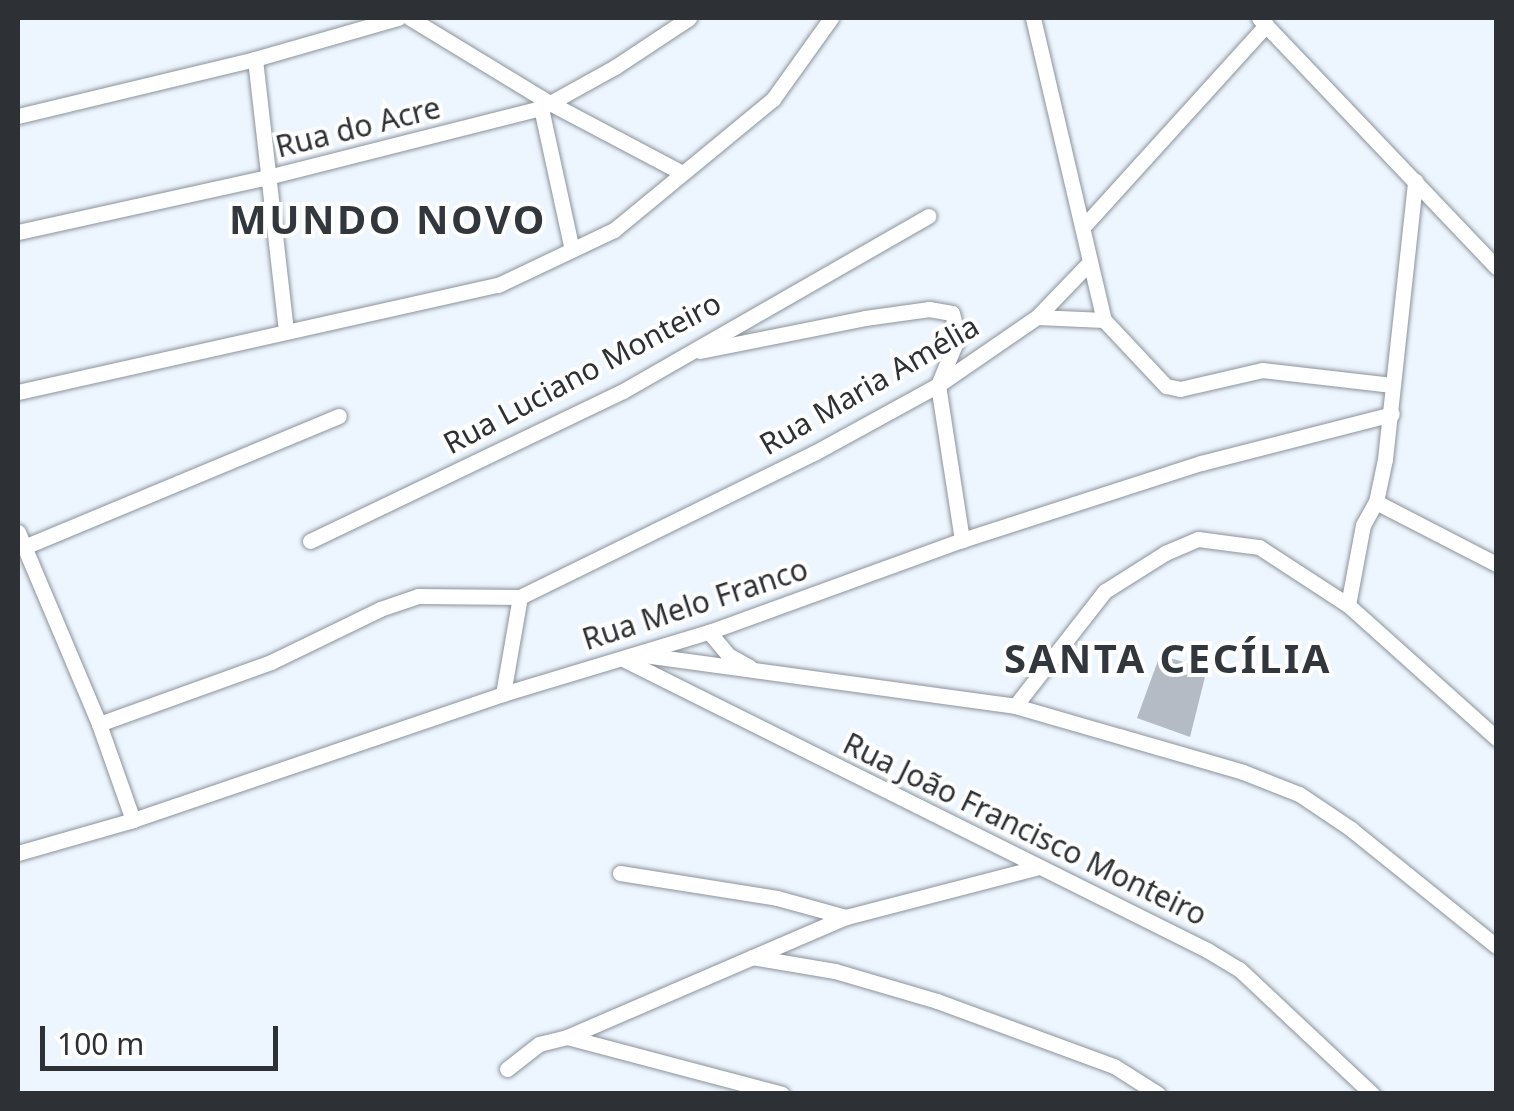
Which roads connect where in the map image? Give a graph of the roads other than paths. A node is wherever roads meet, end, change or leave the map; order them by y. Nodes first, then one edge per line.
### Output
1 (398, 18) edge
2 (410, 18) edge
3 (689, 18) edge
4 (831, 18) edge
5 (1033, 18) edge
6 (1263, 21) edge
7 (255, 59) junction
8 (546, 105) junction
9 (18, 116) edge
10 (682, 173) junction
11 (268, 177) junction
12 (1415, 181) junction
13 (928, 216) dead end
14 (1083, 227) junction
15 (18, 232) edge
16 (572, 250) junction
17 (1088, 263) junction
18 (1496, 267) edge
19 (1037, 317) junction
20 (1104, 320) junction
21 (286, 329) junction
22 (687, 353) junction
23 (938, 385) junction
24 (1392, 385) junction
25 (18, 392) edge
26 (1392, 414) junction
27 (338, 416) dead end
28 (1376, 502) junction
29 (21, 540) edge
30 (962, 540) junction
31 (310, 542) dead end
32 (1496, 564) edge
33 (520, 597) junction
34 (1348, 605) junction
35 (709, 632) junction
36 (631, 656) junction
37 (758, 672) junction
38 (503, 694) junction
39 (1014, 706) junction
40 (99, 724) junction
41 (1496, 738) edge
42 (133, 820) junction
43 (18, 852) edge
44 (1035, 868) junction
45 (620, 873) dead end
46 (846, 917) junction
47 (1496, 946) edge
48 (752, 958) junction
49 (567, 1037) junction
50 (507, 1069) dead end
51 (782, 1094) edge
52 (1158, 1094) edge
53 (1372, 1094) edge

1 - 7 street
2 - 8 street
3 - 8 street, Rua do Acre
4 - 10 street
5 - 14 street
6 - 12 street
6 - 14 street
7 - 9 street
7 - 11 street
8 - 10 street
8 - 11 street, Rua do Acre
8 - 16 street
10 - 16 street
11 - 15 street, Rua do Acre
11 - 21 street
12 - 18 street
12 - 24 street
13 - 22 street, Rua Luciano Monteiro
14 - 17 street
16 - 21 street
17 - 19 street, Rua Maria Amélia
17 - 20 street
19 - 20 street
19 - 23 street, Rua Maria Amélia
20 - 24 street
21 - 25 street
22 - 23 street
22 - 31 street, Rua Luciano Monteiro
23 - 30 street
23 - 33 street, Rua Maria Amélia
24 - 26 street
26 - 28 street
26 - 30 street, Rua Melo Franco
27 - 29 street
28 - 32 street
28 - 34 street
29 - 40 street
30 - 35 street, Rua Melo Franco
33 - 38 street
33 - 40 street
34 - 39 street
34 - 41 street
35 - 36 street, Rua Melo Franco
35 - 37 street
36 - 37 street
36 - 38 street, Rua Melo Franco
36 - 44 street, Rua João Francisco Monteiro
37 - 39 street
38 - 42 street, Rua Melo Franco
39 - 47 street
40 - 42 street
42 - 43 street, Rua Melo Franco
44 - 46 street
44 - 53 street, Rua João Francisco Monteiro
45 - 46 street
46 - 48 street
48 - 49 street
48 - 52 street
49 - 50 street
49 - 51 street

